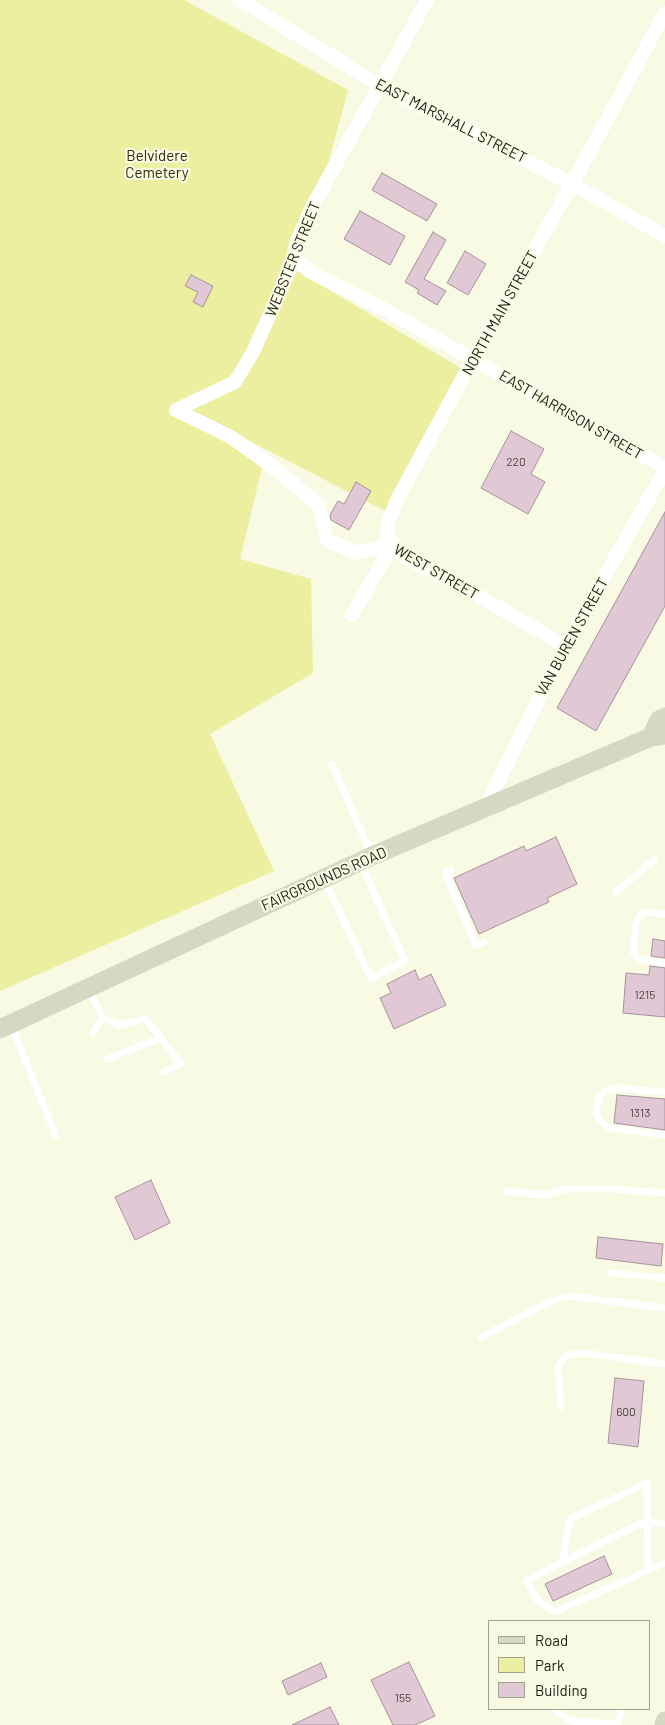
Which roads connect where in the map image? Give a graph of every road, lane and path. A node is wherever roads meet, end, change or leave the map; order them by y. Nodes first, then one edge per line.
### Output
1 (240, 0) edge
2 (427, 0) edge
3 (665, 13) edge
4 (379, 85) junction
5 (572, 184) junction
6 (665, 236) edge
7 (295, 258) junction
8 (473, 359) junction
9 (176, 410) joint
10 (665, 469) edge
11 (392, 544) junction
12 (352, 615) dead end
13 (565, 646) junction
14 (665, 718) edge
15 (658, 736) edge
16 (332, 764) dead end
17 (485, 808) junction
18 (366, 859) junction
19 (654, 860) dead end
20 (451, 870) dead end
21 (324, 878) junction
22 (616, 892) dead end
23 (665, 914) edge
24 (484, 942) dead end
25 (665, 962) edge
26 (88, 987) junction
27 (103, 1018) junction
28 (6, 1026) edge
29 (93, 1032) dead end
30 (161, 1038) junction
31 (107, 1059) dead end
32 (164, 1072) dead end
33 (665, 1092) edge
34 (665, 1135) edge
35 (56, 1136) dead end
36 (506, 1191) dead end
37 (665, 1193) edge
38 (610, 1274) dead end
39 (665, 1278) edge
40 (665, 1308) edge
41 (481, 1336) dead end
42 (665, 1364) edge
43 (561, 1407) dead end
44 (646, 1521) junction
45 (665, 1524) edge
46 (562, 1562) junction
47 (665, 1563) edge
48 (648, 1570) junction
49 (556, 1710) edge
50 (621, 1710) edge
51 (665, 1721) edge
52 (664, 1725) edge

1 - 4 street, EAST MARSHALL STREET
2 - 4 street, WEBSTER STREET
3 - 5 street, NORTH MAIN STREET
4 - 5 street, EAST MARSHALL STREET
4 - 7 street, WEBSTER STREET
5 - 6 street, EAST MARSHALL STREET
5 - 8 street, NORTH MAIN STREET
7 - 8 street, EAST HARRISON STREET
7 - 9 street, WEBSTER STREET
8 - 10 street, EAST HARRISON STREET
8 - 11 street, NORTH MAIN STREET
9 - 11 street, WEST STREET
10 - 13 street, VAN BUREN STREET
11 - 12 street
11 - 13 street, WEST STREET
13 - 17 street, VAN BUREN STREET
14 - 15 main road, FAIRGROUNDS ROAD
15 - 17 main road, FAIRGROUNDS ROAD
16 - 18 lane
17 - 18 main road, FAIRGROUNDS ROAD
18 - 21 main road, FAIRGROUNDS ROAD
18 - 21 lane
19 - 22 lane
20 - 24 lane
21 - 26 main road, FAIRGROUNDS ROAD
23 - 25 lane
26 - 27 lane
26 - 28 main road, FAIRGROUNDS ROAD
27 - 29 lane
27 - 30 lane
28 - 35 lane
30 - 31 lane
30 - 32 lane
33 - 34 lane
36 - 37 lane
38 - 39 lane
40 - 41 lane
42 - 43 lane
44 - 45 lane
44 - 46 lane
44 - 46 lane
44 - 48 lane
46 - 48 lane
47 - 48 lane
49 - 50 lane
51 - 52 main road

